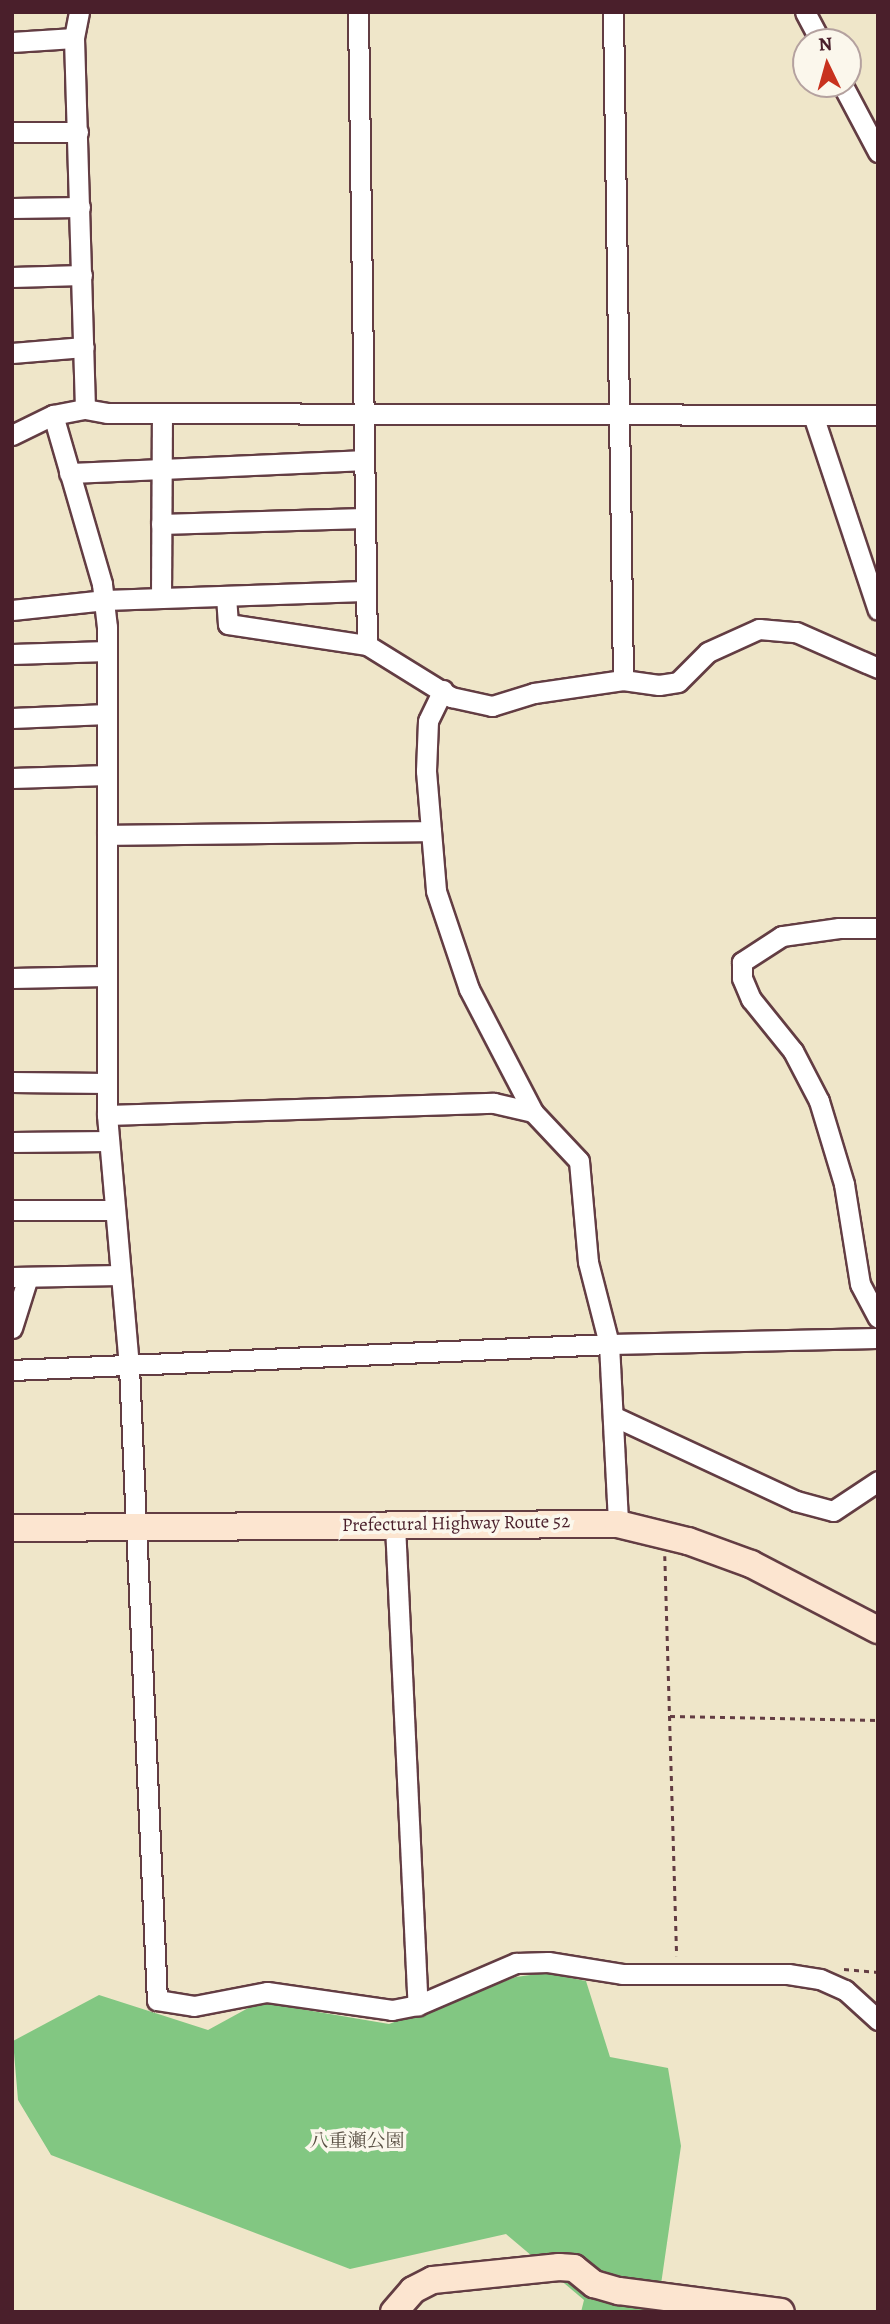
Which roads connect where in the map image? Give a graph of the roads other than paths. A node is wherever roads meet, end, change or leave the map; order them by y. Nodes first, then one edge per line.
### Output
1 (79, 12) edge
2 (358, 12) edge
3 (613, 12) edge
4 (805, 12) edge
5 (814, 28) edge
6 (74, 38) junction
7 (12, 42) edge
8 (849, 98) edge
9 (12, 132) edge
10 (78, 132) junction
11 (878, 152) edge
12 (80, 207) junction
13 (12, 208) edge
14 (82, 275) junction
15 (12, 277) edge
16 (84, 347) junction
17 (12, 353) edge
18 (85, 409) junction
19 (162, 414) junction
20 (53, 415) junction
21 (363, 415) junction
22 (878, 415) edge
23 (618, 416) junction
24 (814, 418) junction
25 (12, 435) edge
26 (363, 460) junction
27 (161, 469) junction
28 (69, 473) junction
29 (363, 518) junction
30 (161, 524) junction
31 (364, 592) junction
32 (226, 596) junction
33 (161, 598) junction
34 (105, 600) junction
35 (12, 610) edge
36 (878, 610) edge
37 (367, 645) junction
38 (107, 651) junction
39 (12, 653) edge
40 (878, 668) edge
41 (623, 680) junction
42 (443, 690) junction
43 (107, 714) junction
44 (12, 718) edge
45 (107, 775) junction
46 (12, 778) edge
47 (431, 831) junction
48 (107, 835) junction
49 (878, 928) edge
50 (107, 976) junction
51 (12, 978) edge
52 (12, 1082) edge
53 (107, 1083) junction
54 (534, 1112) junction
55 (107, 1115) junction
56 (109, 1141) junction
57 (12, 1142) edge
58 (12, 1210) edge
59 (115, 1210) junction
60 (121, 1275) junction
61 (20, 1277) edge
62 (878, 1318) edge
63 (12, 1328) edge
64 (878, 1338) edge
65 (609, 1344) junction
66 (129, 1367) junction
67 (12, 1370) edge
68 (613, 1416) junction
69 (878, 1481) edge
70 (133, 1524) junction
71 (618, 1524) junction
72 (395, 1525) junction
73 (12, 1528) edge
74 (878, 1630) edge
75 (418, 2005) junction
76 (878, 2020) edge
77 (394, 2312) edge
78 (781, 2312) edge

1 - 6 street
2 - 21 street
3 - 23 street
4 - 5 street
6 - 7 street
6 - 10 street
8 - 11 street
9 - 10 street
10 - 12 street
12 - 13 street
12 - 14 street
14 - 15 street
14 - 16 street
16 - 17 street
16 - 18 street
18 - 19 street
18 - 20 street
19 - 21 street
19 - 27 street
20 - 25 street
20 - 28 street
21 - 23 street
21 - 26 street
22 - 24 street
23 - 24 street
23 - 41 street
24 - 36 street
26 - 27 street
26 - 29 street
27 - 28 street
27 - 30 street
28 - 34 street
29 - 30 street
29 - 31 street
30 - 33 street
31 - 32 street
31 - 37 street
32 - 33 street
32 - 37 street
33 - 34 street
34 - 35 street
34 - 38 street
37 - 42 street
38 - 39 street
38 - 43 street
40 - 41 street
41 - 42 street
42 - 47 street
43 - 44 street
43 - 45 street
45 - 46 street
45 - 48 street
47 - 48 street
47 - 54 street
48 - 50 street
49 - 62 street
50 - 51 street
50 - 53 street
52 - 53 street
53 - 55 street
54 - 55 street
54 - 65 street
55 - 56 street
56 - 57 street
56 - 59 street
58 - 59 street
59 - 60 street
60 - 61 street
60 - 66 street
61 - 63 street
64 - 65 street
65 - 66 street
65 - 68 street
66 - 67 street
66 - 70 street
68 - 69 street
68 - 71 street
70 - 72 main road, Prefectural Highway Route 52
70 - 73 main road, Prefectural Highway Route 52
70 - 75 street
71 - 72 main road, Prefectural Highway Route 52
71 - 74 main road, Prefectural Highway Route 52
72 - 75 street
75 - 76 street
77 - 78 main road

